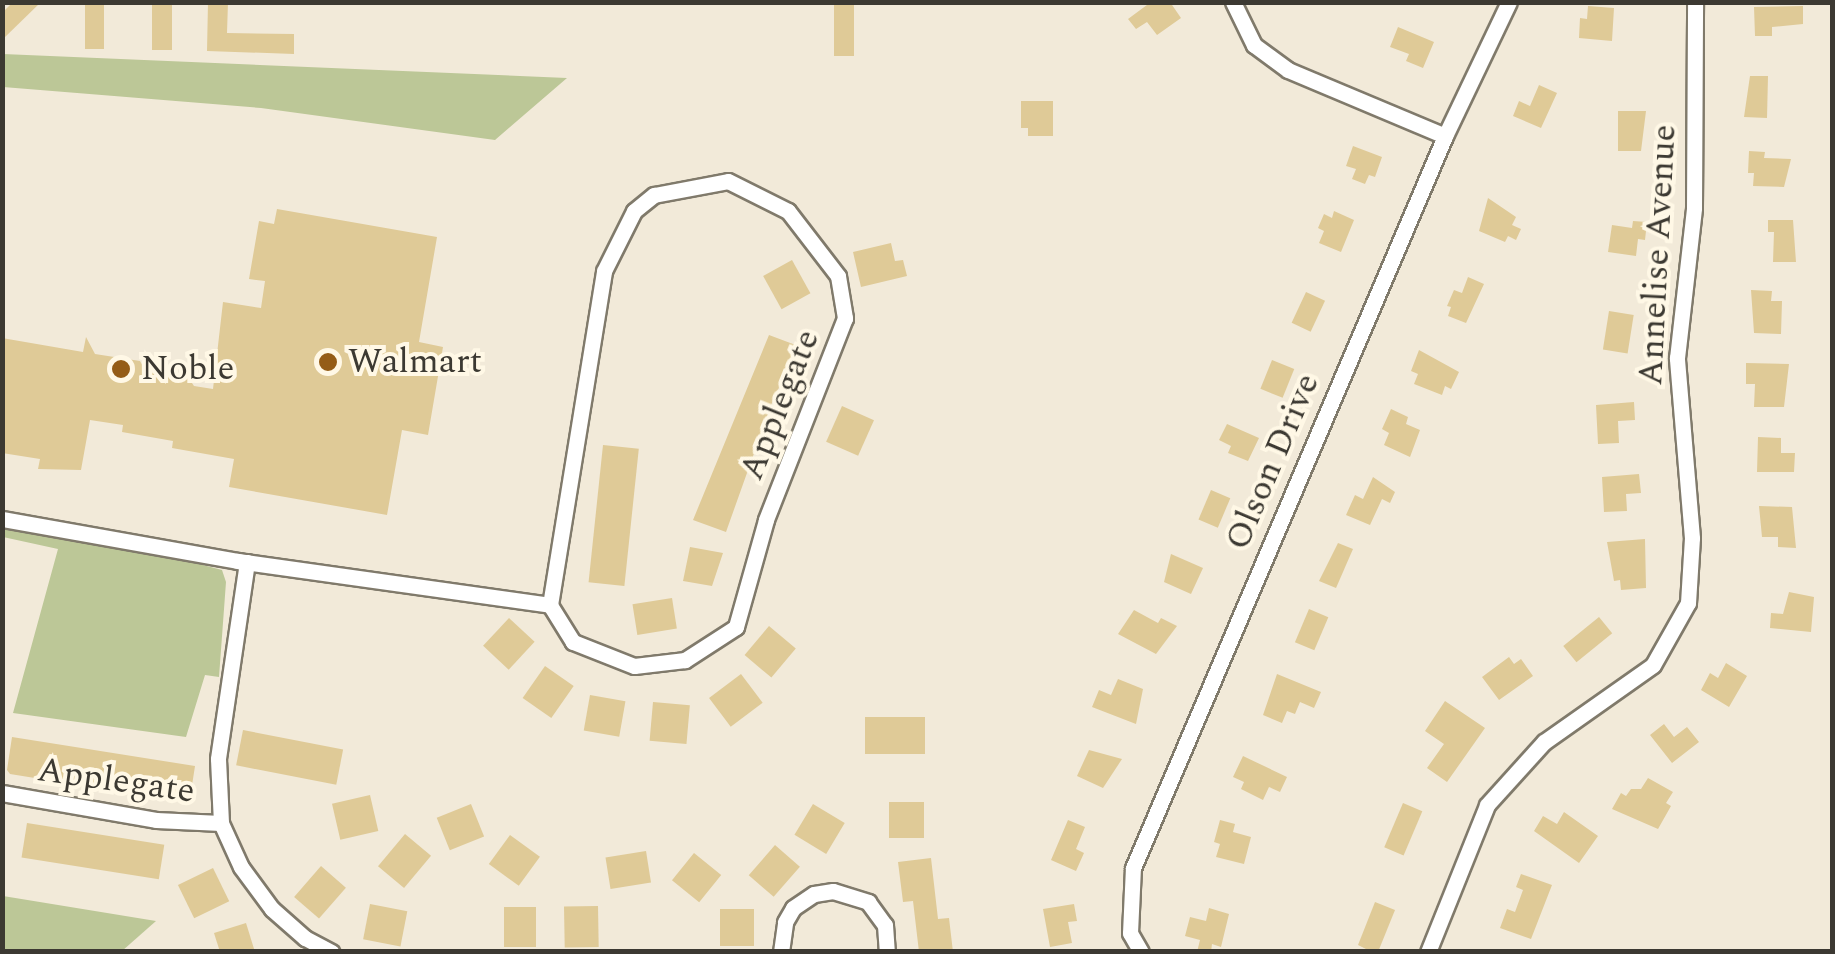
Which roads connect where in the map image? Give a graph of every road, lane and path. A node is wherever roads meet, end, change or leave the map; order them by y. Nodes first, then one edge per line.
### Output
1 (1232, 2) edge
2 (1509, 2) edge
3 (1695, 2) edge
4 (1445, 136) junction
5 (2, 519) edge
6 (247, 562) junction
7 (550, 605) junction
8 (2, 793) edge
9 (221, 822) junction
10 (330, 952) edge
11 (781, 952) edge
12 (887, 952) edge
13 (1141, 952) edge
14 (1428, 952) edge

1 - 4 street
2 - 4 street, Olson Drive
3 - 14 street, Annelise Avenue
4 - 13 street, Olson Drive
5 - 6 street
6 - 7 street
6 - 9 street, Applegate
7 - 7 street, Applegate
8 - 9 street, Applegate
9 - 10 street, Applegate
11 - 12 street

